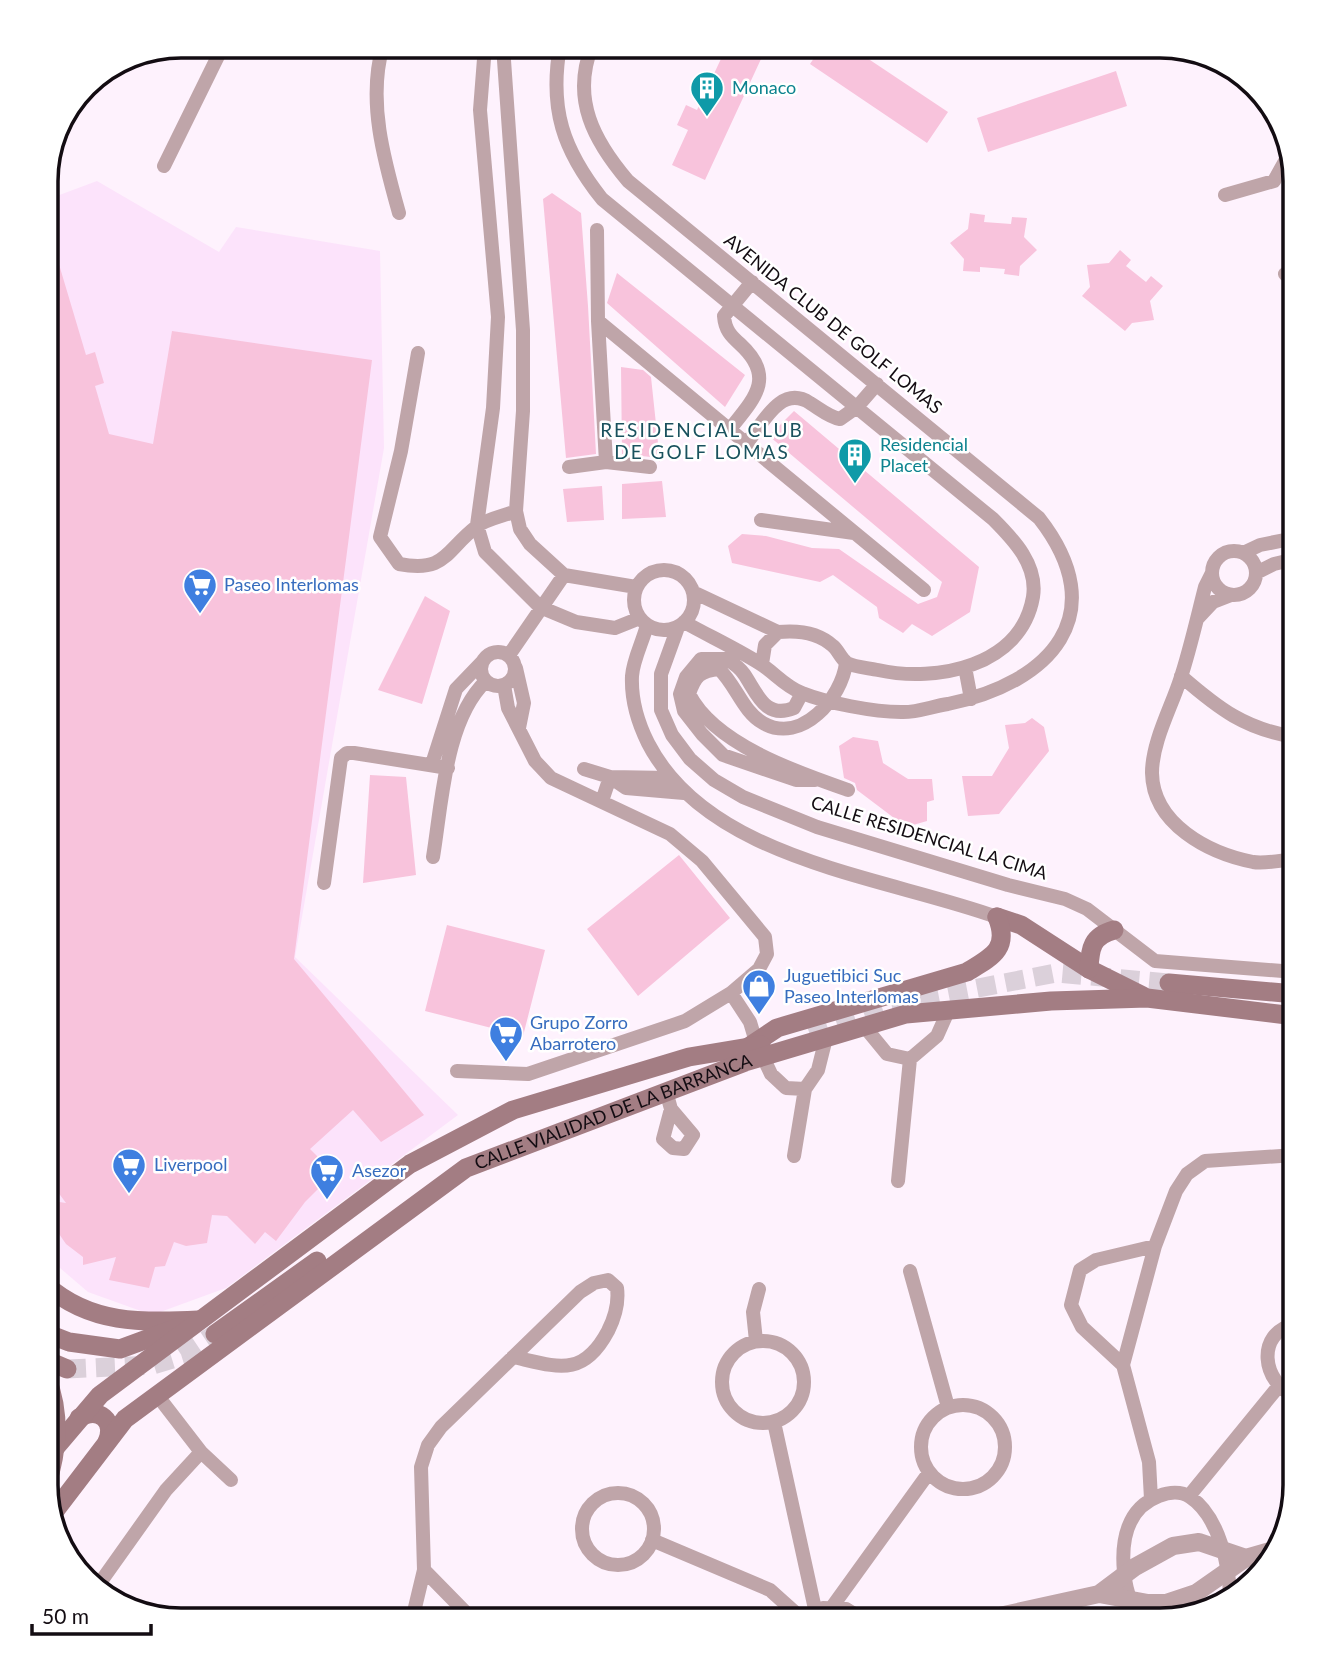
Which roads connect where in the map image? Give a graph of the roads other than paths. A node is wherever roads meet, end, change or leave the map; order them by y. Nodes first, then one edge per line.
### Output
1 (217, 58) edge
2 (380, 58) edge
3 (484, 58) edge
4 (504, 58) edge
5 (559, 58) edge
6 (590, 58) edge
7 (164, 166) dead end
8 (1282, 166) edge
9 (1225, 195) dead end
10 (399, 213) dead end
11 (597, 230) dead end
12 (752, 282) junction
13 (731, 306) junction
14 (598, 321) junction
15 (418, 353) dead end
16 (877, 384) junction
17 (857, 407) junction
18 (730, 429) junction
19 (747, 443) junction
20 (606, 462) junction
21 (569, 467) dead end
22 (650, 467) dead end
23 (516, 511) junction
24 (761, 520) dead end
25 (477, 525) junction
26 (855, 533) junction
27 (1283, 541) edge
28 (1243, 553) junction
29 (1283, 562) edge
30 (1212, 573) junction
31 (1256, 573) junction
32 (564, 575) junction
33 (636, 587) junction
34 (924, 590) dead end
35 (693, 592) junction
36 (1231, 595) junction
37 (540, 607) junction
38 (1197, 620) junction
39 (644, 621) junction
40 (681, 624) junction
41 (778, 632) junction
42 (511, 658) junction
43 (482, 662) junction
44 (846, 663) junction
45 (762, 664) junction
46 (965, 667) junction
47 (1181, 677) junction
48 (486, 681) junction
49 (504, 685) junction
50 (802, 693) junction
51 (971, 699) junction
52 (830, 700) junction
53 (457, 706) junction
54 (519, 728) junction
55 (1283, 735) edge
56 (432, 764) junction
57 (448, 768) junction
58 (584, 769) dead end
59 (610, 778) junction
60 (669, 778) junction
61 (820, 780) junction
62 (848, 790) dead end
63 (684, 793) junction
64 (602, 801) junction
65 (433, 857) dead end
66 (1283, 860) edge
67 (324, 883) dead end
68 (997, 917) junction
69 (1114, 930) junction
70 (1088, 969) junction
71 (1283, 971) edge
72 (1169, 982) tunnel mouth
73 (732, 993) junction
74 (1283, 993) edge
75 (1147, 998) junction
76 (949, 1009) junction
77 (1283, 1014) edge
78 (864, 1026) junction
79 (817, 1035) junction
80 (754, 1049) junction
81 (910, 1059) junction
82 (457, 1071) dead end
83 (805, 1089) junction
84 (668, 1100) junction
85 (794, 1156) dead end
86 (1283, 1156) edge
87 (449, 1181) junction
88 (898, 1181) dead end
89 (1155, 1247) junction
90 (910, 1271) dead end
91 (759, 1289) dead end
92 (58, 1296) edge
93 (198, 1320) junction
94 (1283, 1329) edge
95 (215, 1334) tunnel mouth
96 (58, 1338) edge
97 (756, 1341) junction
98 (513, 1357) junction
99 (58, 1365) edge
100 (1123, 1365) junction
101 (67, 1369) tunnel mouth
102 (1278, 1387) junction
103 (1283, 1390) edge
104 (157, 1395) junction
105 (948, 1407) junction
106 (79, 1418) junction
107 (774, 1422) junction
108 (107, 1442) junction
109 (58, 1443) edge
110 (201, 1452) junction
111 (929, 1474) junction
112 (231, 1480) dead end
113 (1189, 1496) junction
114 (1151, 1499) junction
115 (60, 1505) edge
116 (652, 1540) junction
117 (1221, 1549) junction
118 (1264, 1553) edge
119 (1246, 1558) junction
120 (424, 1570) junction
121 (1226, 1573) junction
122 (1124, 1575) junction
123 (102, 1580) edge
124 (1228, 1588) edge
125 (1098, 1594) junction
126 (1131, 1600) junction
127 (832, 1607) junction
128 (415, 1608) edge
129 (461, 1608) edge
130 (787, 1608) edge
131 (815, 1608) edge
132 (824, 1608) edge
133 (839, 1608) edge
134 (1035, 1608) edge
135 (1136, 1608) edge

1 - 7 street
2 - 10 street
3 - 25 street
4 - 23 street
5 - 13 street
6 - 12 street, AVENIDA CLUB DE GOLF LOMAS
8 - 9 street
11 - 14 street
12 - 13 street
12 - 16 street, AVENIDA CLUB DE GOLF LOMAS
13 - 17 street
13 - 18 street
14 - 18 street
14 - 20 street
15 - 25 street
16 - 17 street
16 - 51 street, AVENIDA CLUB DE GOLF LOMAS
17 - 19 street
17 - 46 street
18 - 19 street
19 - 26 street
20 - 21 street
20 - 22 street
23 - 25 street
23 - 32 street
24 - 26 street
25 - 37 street
26 - 34 street
27 - 28 street
28 - 30 street
28 - 31 street
29 - 31 street
30 - 36 street
30 - 38 street
31 - 36 street
32 - 33 street
32 - 37 street
33 - 35 street
33 - 39 street
35 - 40 street
35 - 41 street
36 - 38 street
37 - 39 street
37 - 42 street
38 - 47 street
39 - 40 street
39 - 60 street
40 - 45 street, AVENIDA CLUB DE GOLF LOMAS
40 - 69 street, CALLE RESIDENCIAL LA CIMA
41 - 44 street
41 - 45 street
42 - 43 street
42 - 49 street
42 - 54 street
43 - 48 street
43 - 53 street
44 - 46 street
44 - 52 street
45 - 50 street, AVENIDA CLUB DE GOLF LOMAS
46 - 51 street
47 - 55 street
47 - 66 street
48 - 49 street
48 - 53 street
49 - 54 street
50 - 52 street, AVENIDA CLUB DE GOLF LOMAS
50 - 61 street
51 - 52 street, AVENIDA CLUB DE GOLF LOMAS
52 - 61 street
53 - 56 street
53 - 57 street
54 - 64 street
56 - 57 street
56 - 67 street
57 - 65 street
58 - 59 street
59 - 60 street
59 - 63 street
59 - 64 street
60 - 63 street
61 - 62 street
63 - 68 street
64 - 73 street
68 - 70 main road
68 - 80 main road
69 - 70 main road
69 - 71 street, CALLE RESIDENCIAL LA CIMA
70 - 75 main road
72 - 74 main road
73 - 80 street
73 - 82 street
75 - 76 main road, CALLE VIALIDAD DE LA BARRANCA
75 - 77 main road, CALLE VIALIDAD DE LA BARRANCA
76 - 78 main road, CALLE VIALIDAD DE LA BARRANCA
76 - 81 street
78 - 79 main road, CALLE VIALIDAD DE LA BARRANCA
78 - 81 street
79 - 80 main road, CALLE VIALIDAD DE LA BARRANCA
79 - 83 street
80 - 83 street
80 - 84 main road, CALLE VIALIDAD DE LA BARRANCA
80 - 93 main road, CALLE VIALIDAD DE LA BARRANCA
81 - 88 street
83 - 85 street
84 - 84 street
84 - 87 main road, CALLE VIALIDAD DE LA BARRANCA
86 - 89 street
87 - 95 main road
87 - 104 main road, CALLE VIALIDAD DE LA BARRANCA
89 - 100 street
89 - 100 street
90 - 105 street
91 - 97 street
92 - 93 main road
93 - 96 main road
93 - 106 main road, CALLE VIALIDAD DE LA BARRANCA
94 - 102 street
97 - 107 street
97 - 107 street
98 - 98 street
98 - 120 street
99 - 101 main road
100 - 114 street
102 - 103 street
102 - 113 street
104 - 108 main road, CALLE VIALIDAD DE LA BARRANCA
104 - 110 street
105 - 111 street
105 - 111 street
106 - 108 main road
106 - 109 main road, CALLE VIALIDAD DE LA BARRANCA
107 - 131 street
108 - 115 main road, CALLE VIALIDAD DE LA BARRANCA
110 - 112 street
110 - 123 street
111 - 127 street
113 - 114 street
113 - 117 street
114 - 122 street
116 - 116 street
116 - 130 street
117 - 119 street
117 - 121 street
117 - 122 street
118 - 119 street
119 - 121 street
120 - 128 street
120 - 129 street
121 - 124 street
121 - 126 street
122 - 125 street
122 - 126 street
125 - 126 street
125 - 134 street
126 - 135 street
127 - 132 street
127 - 133 street

